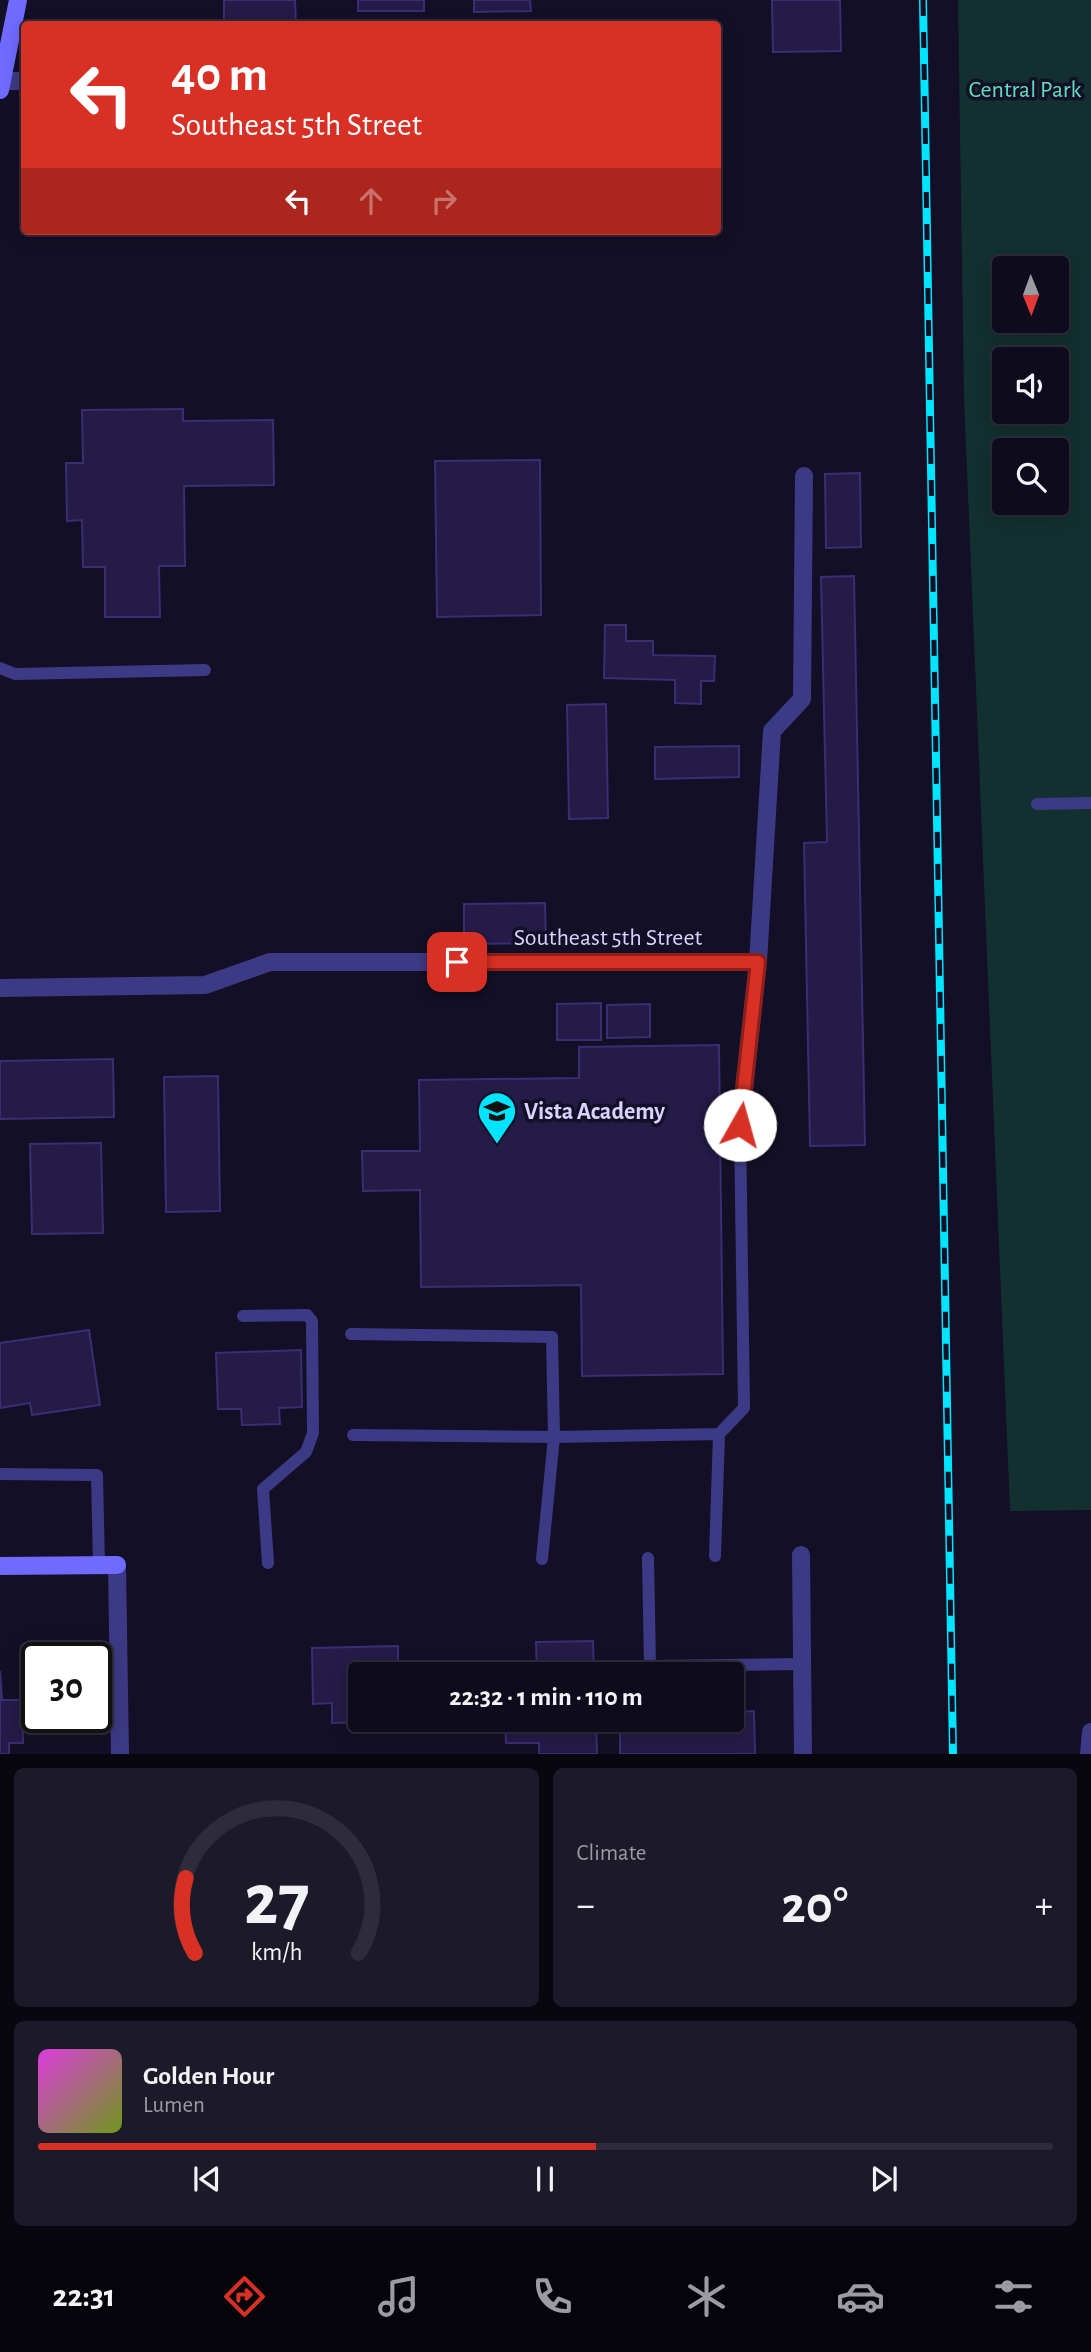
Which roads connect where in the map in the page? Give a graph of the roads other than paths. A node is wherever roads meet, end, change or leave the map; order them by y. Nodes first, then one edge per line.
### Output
1 (18, 0) edge
2 (21, 82) edge
3 (1, 86) edge
4 (804, 476) dead end
5 (0, 668) edge
6 (205, 670) dead end
7 (1037, 803) dead end
8 (1091, 803) edge
9 (758, 962) junction
10 (0, 988) edge
11 (740, 1125) joint
12 (243, 1316) dead end
13 (351, 1334) dead end
14 (719, 1434) junction
15 (354, 1435) dead end
16 (554, 1437) junction
17 (0, 1474) edge
18 (801, 1555) dead end
19 (715, 1556) dead end
20 (648, 1558) dead end
21 (542, 1559) dead end
22 (268, 1563) dead end
23 (108, 1565) junction
24 (0, 1566) edge
25 (802, 1664) junction
26 (1091, 1732) edge
27 (120, 1754) edge
28 (803, 1754) edge
29 (1089, 1754) edge

1 - 3 main road
2 - 3 street
4 - 9 street
5 - 6 lane
7 - 8 lane
9 - 10 street, Southeast 5th Street
9 - 11 street
11 - 14 lane
12 - 22 lane
13 - 16 lane
14 - 16 lane
14 - 19 lane
15 - 16 lane
16 - 21 lane
17 - 23 lane
18 - 25 street
20 - 25 lane
23 - 24 main road
23 - 27 street
25 - 28 street
26 - 29 street

